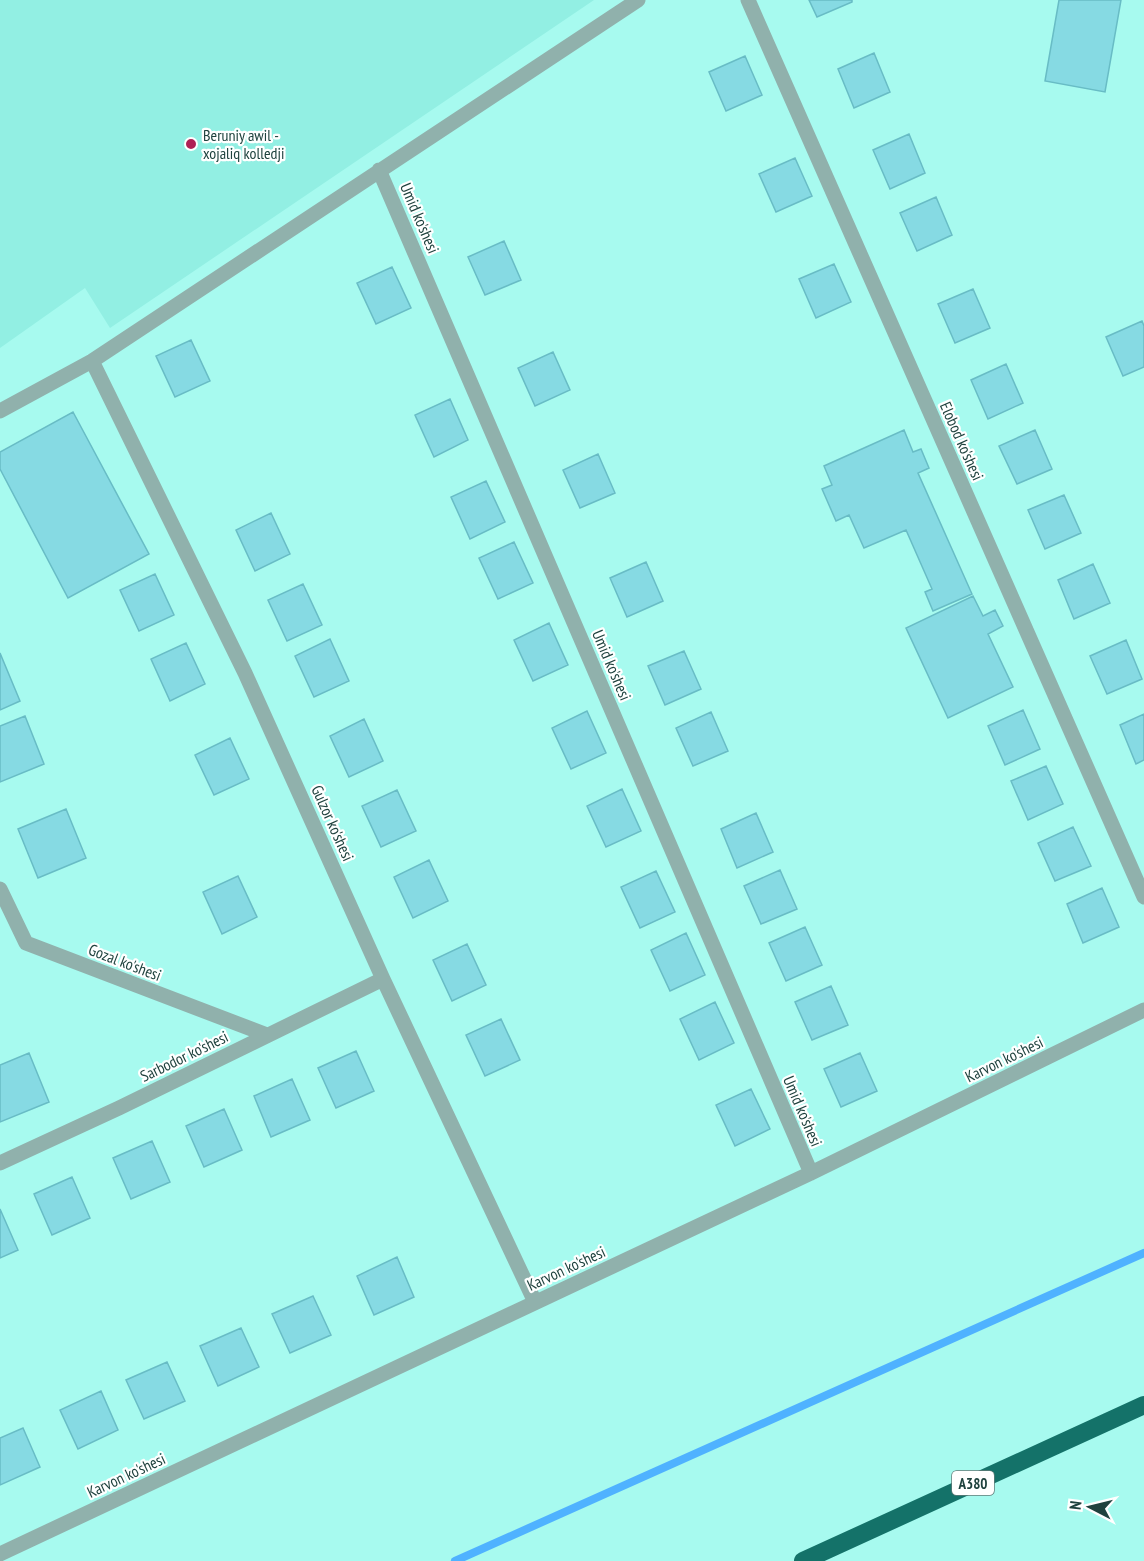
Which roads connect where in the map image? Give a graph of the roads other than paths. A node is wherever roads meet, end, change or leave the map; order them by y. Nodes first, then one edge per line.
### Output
1 (638, 0) edge
2 (748, 0) edge
3 (380, 170) junction
4 (92, 361) junction
5 (0, 411) edge
6 (0, 889) edge
7 (1144, 897) edge
8 (383, 979) junction
9 (1144, 1010) edge
10 (267, 1035) junction
11 (0, 1163) edge
12 (811, 1173) junction
13 (535, 1302) junction
14 (1144, 1405) edge
15 (0, 1554) edge
16 (803, 1561) edge

1 - 3 street
2 - 7 street, Elobod ko'shesi
3 - 4 street
3 - 12 street, Umid ko'shesi
4 - 5 street
4 - 8 street, Gulzor ko'shesi
6 - 10 street, Gozal ko'shesi
8 - 10 street, Sarbodor ko'shesi
8 - 13 street, Gulzor ko'shesi
9 - 12 street, Karvon ko'shesi
10 - 11 street, Sarbodor ko'shesi
12 - 13 street, Karvon ko'shesi
13 - 15 street, Karvon ko'shesi
14 - 16 highway, A380

